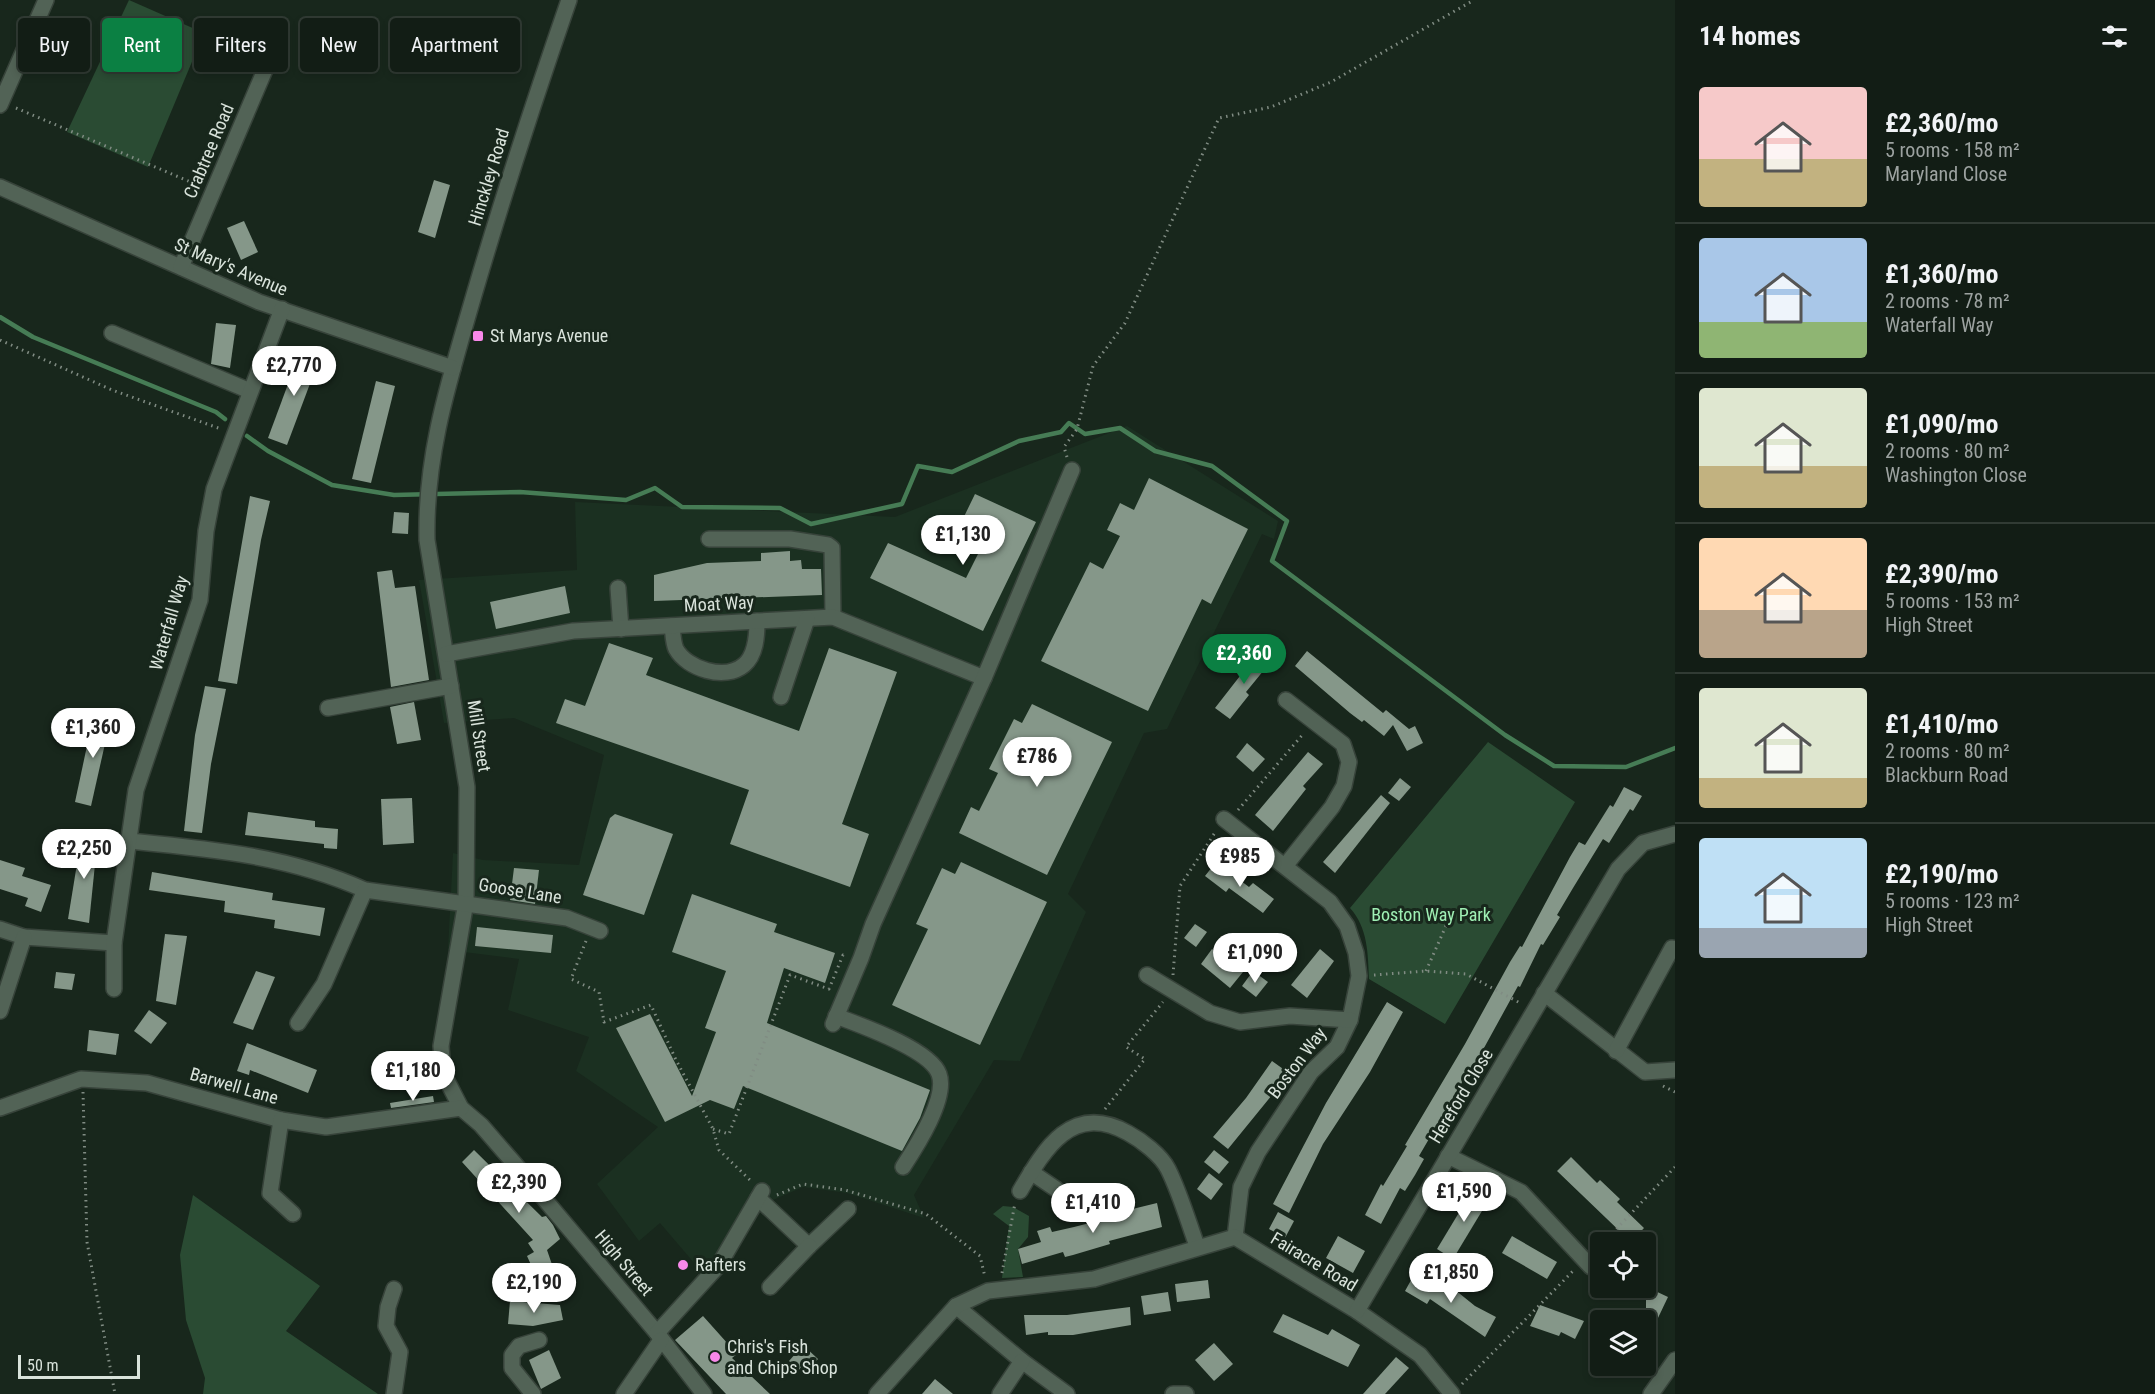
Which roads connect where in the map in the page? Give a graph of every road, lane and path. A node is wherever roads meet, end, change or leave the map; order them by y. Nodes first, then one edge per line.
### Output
1 (46, 0) edge
2 (569, 0) edge
3 (1474, 0) edge
4 (264, 72) edge
5 (1, 103) edge
6 (0, 187) edge
7 (213, 191) junction
8 (180, 267) junction
9 (282, 309) junction
10 (112, 333) dead end
11 (0, 340) edge
12 (453, 368) junction
13 (250, 391) junction
14 (234, 434) junction
15 (1072, 470) joint
16 (709, 539) dead end
17 (618, 588) dead end
18 (833, 617) junction
19 (807, 619) junction
20 (757, 621) junction
21 (672, 626) junction
22 (621, 629) junction
23 (446, 654) junction
24 (984, 678) junction
25 (451, 686) junction
26 (781, 697) dead end
27 (1286, 700) dead end
28 (328, 708) dead end
29 (1313, 723) junction
30 (1227, 822) junction
31 (1675, 834) edge
32 (130, 841) junction
33 (1286, 866) junction
34 (365, 890) junction
35 (466, 902) junction
36 (1449, 919) dead end
37 (0, 929) edge
38 (596, 929) joint
39 (24, 937) junction
40 (114, 943) junction
41 (1672, 948) dead end
42 (843, 955) dead end
43 (1426, 971) junction
44 (1147, 975) dead end
45 (1359, 976) junction
46 (114, 989) dead end
47 (1172, 990) junction
48 (1544, 993) junction
49 (1534, 1010) junction
50 (0, 1011) edge
51 (1350, 1020) junction
52 (298, 1023) dead end
53 (1616, 1051) junction
54 (1675, 1070) edge
55 (81, 1079) junction
56 (0, 1108) edge
57 (461, 1108) junction
58 (280, 1120) junction
59 (1094, 1123) junction
60 (713, 1129) junction
61 (1448, 1156) junction
62 (903, 1167) dead end
63 (1675, 1167) edge
64 (1031, 1172) junction
65 (1056, 1189) dead end
66 (1020, 1191) joint
67 (760, 1195) junction
68 (848, 1209) dead end
69 (293, 1214) dead end
70 (1613, 1232) edge
71 (1235, 1237) junction
72 (809, 1246) junction
73 (1197, 1246) junction
74 (1588, 1264) joint
75 (770, 1287) dead end
76 (394, 1289) dead end
77 (994, 1290) junction
78 (956, 1306) junction
79 (1357, 1311) junction
80 (659, 1336) junction
81 (539, 1340) dead end
82 (1675, 1360) edge
83 (1022, 1361) junction
84 (1449, 1390) edge
85 (115, 1394) edge
86 (394, 1394) edge
87 (533, 1394) edge
88 (624, 1394) edge
89 (704, 1394) edge
90 (877, 1394) edge
91 (1000, 1394) edge
92 (1066, 1394) edge
93 (1173, 1394) edge
94 (1186, 1394) edge
95 (1651, 1394) edge

1 - 5 street
2 - 12 street, Hinckley Road
3 - 15 path
4 - 7 street, Crabtree Road
5 - 7 path
6 - 8 street, St Mary's Avenue
7 - 8 street, Crabtree Road
8 - 9 street, St Mary's Avenue
9 - 12 street, St Mary's Avenue
9 - 13 street, Waterfall Way
10 - 13 street
11 - 14 path
12 - 23 street, Mill Street
13 - 14 street, Waterfall Way
14 - 32 street, Waterfall Way
15 - 24 street
16 - 18 street
17 - 22 street
18 - 19 street, Moat Way
18 - 24 street, Moat Way
19 - 20 street, Moat Way
19 - 26 street
20 - 21 street, Moat Way
20 - 21 street
21 - 22 street, Moat Way
22 - 23 street, Moat Way
23 - 25 street, Mill Street
24 - 62 street
25 - 28 street
25 - 35 street, Mill Street
27 - 29 street
29 - 30 path
29 - 33 street
30 - 33 street, Boston Way
30 - 47 path
31 - 48 street, Hereford Close
32 - 34 street, Goose Lane
32 - 40 street, Waterfall Way
33 - 45 street, Boston Way
34 - 35 street, Goose Lane
34 - 52 street
35 - 38 street, Goose Lane
35 - 57 street, Mill Street
36 - 43 path
37 - 39 street
38 - 60 path
39 - 40 street
39 - 50 street
40 - 46 street, Waterfall Way
41 - 53 street
42 - 60 path
43 - 45 path
43 - 49 path
44 - 47 street
45 - 51 street, Boston Way
47 - 51 street
47 - 59 path
48 - 49 street, Hereford Close
48 - 53 street
49 - 61 street, Hereford Close
51 - 71 street, Boston Way
53 - 54 street
55 - 56 street, Barwell Lane
55 - 58 street, Barwell Lane
55 - 85 path
57 - 58 street, Barwell Lane
57 - 80 street, High Street
58 - 69 street
59 - 64 street
59 - 73 street
60 - 67 path
61 - 74 street
61 - 79 street, Hereford Close
63 - 70 path
64 - 65 street
64 - 66 street
66 - 77 path
67 - 72 street
67 - 77 path
67 - 80 street
68 - 72 street
71 - 73 street
71 - 79 street, Fairacre Road
72 - 75 street
73 - 77 street
74 - 84 path
76 - 86 street
77 - 78 street
78 - 83 street
78 - 90 street
79 - 84 street, Fairacre Road
80 - 88 street
80 - 89 street, High Street
81 - 87 street
82 - 95 street
83 - 91 street
83 - 92 street
93 - 94 street

